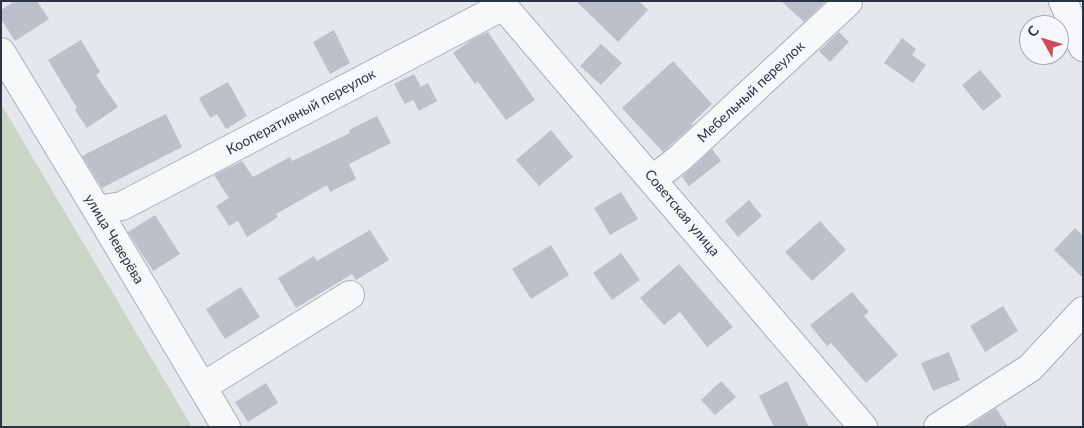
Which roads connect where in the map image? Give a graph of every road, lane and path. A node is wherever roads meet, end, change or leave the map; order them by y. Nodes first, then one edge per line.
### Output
1 (1063, 1) edge
2 (848, 2) edge
3 (501, 4) edge
4 (1083, 47) edge
5 (1, 52) edge
6 (653, 179) junction
7 (97, 210) junction
8 (350, 295) dead end
9 (1083, 311) edge
10 (202, 387) junction
11 (226, 427) edge
12 (863, 427) edge
13 (938, 427) edge

1 - 4 street
2 - 6 street, Мебельный переулок
3 - 6 street, Советская улица
3 - 7 street, Кооперативный переулок
5 - 7 street, улица Чеверёва
6 - 12 street, Советская улица
7 - 10 street, улица Чеверёва
8 - 10 street
9 - 13 street
10 - 11 street, улица Чеверёва

